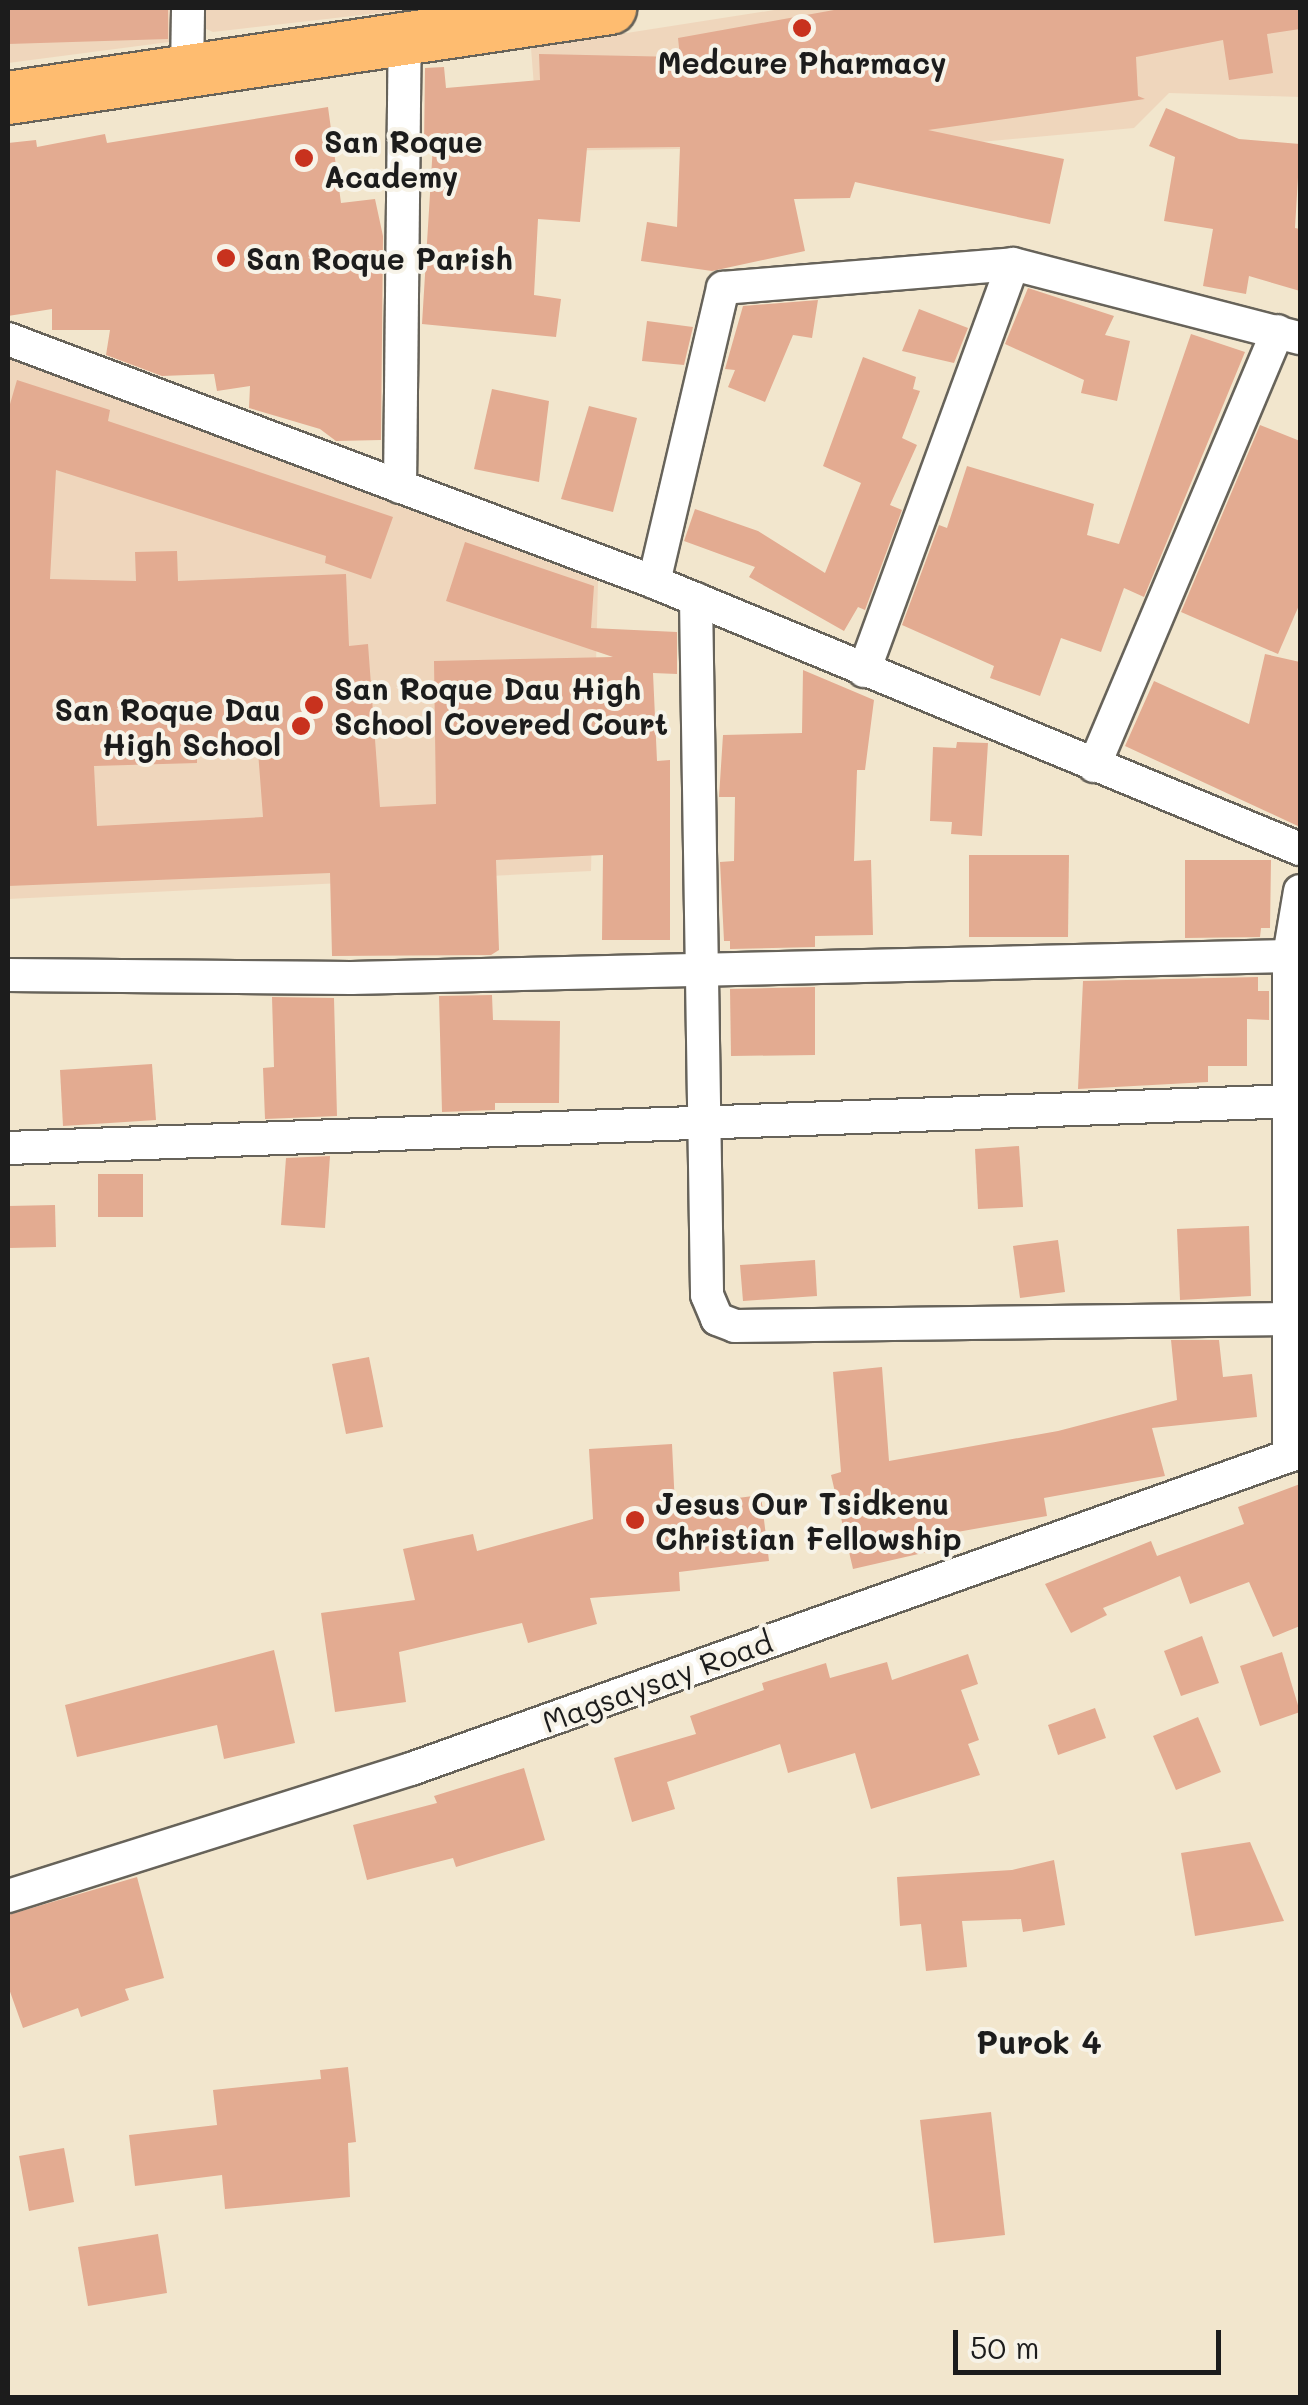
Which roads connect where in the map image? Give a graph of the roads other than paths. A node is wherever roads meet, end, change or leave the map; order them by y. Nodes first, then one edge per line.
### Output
1 (188, 8) edge
2 (610, 8) edge
3 (424, 28) edge
4 (187, 74) junction
5 (8, 98) edge
6 (1014, 264) junction
7 (1289, 334) edge
8 (8, 339) edge
9 (400, 487) junction
10 (654, 582) junction
11 (696, 600) junction
12 (864, 671) junction
13 (1094, 766) junction
14 (1300, 848) edge
15 (1300, 891) edge
16 (1289, 956) junction
17 (706, 965) junction
18 (8, 976) edge
19 (1292, 1101) junction
20 (707, 1124) junction
21 (8, 1148) edge
22 (1290, 1319) junction
23 (1295, 1454) edge
24 (8, 1896) edge

1 - 4 street
2 - 3 main road
3 - 4 main road
3 - 9 street
4 - 5 main road
6 - 7 street
6 - 10 street
6 - 12 street
7 - 13 street
8 - 9 street
9 - 10 street
10 - 11 street
11 - 12 street
11 - 17 street
12 - 13 street
13 - 14 street
15 - 16 street
16 - 17 street
16 - 19 street
17 - 18 street
17 - 20 street
19 - 20 street
19 - 22 street
20 - 21 street
20 - 22 street
22 - 23 street
23 - 24 street, Magsaysay Road

